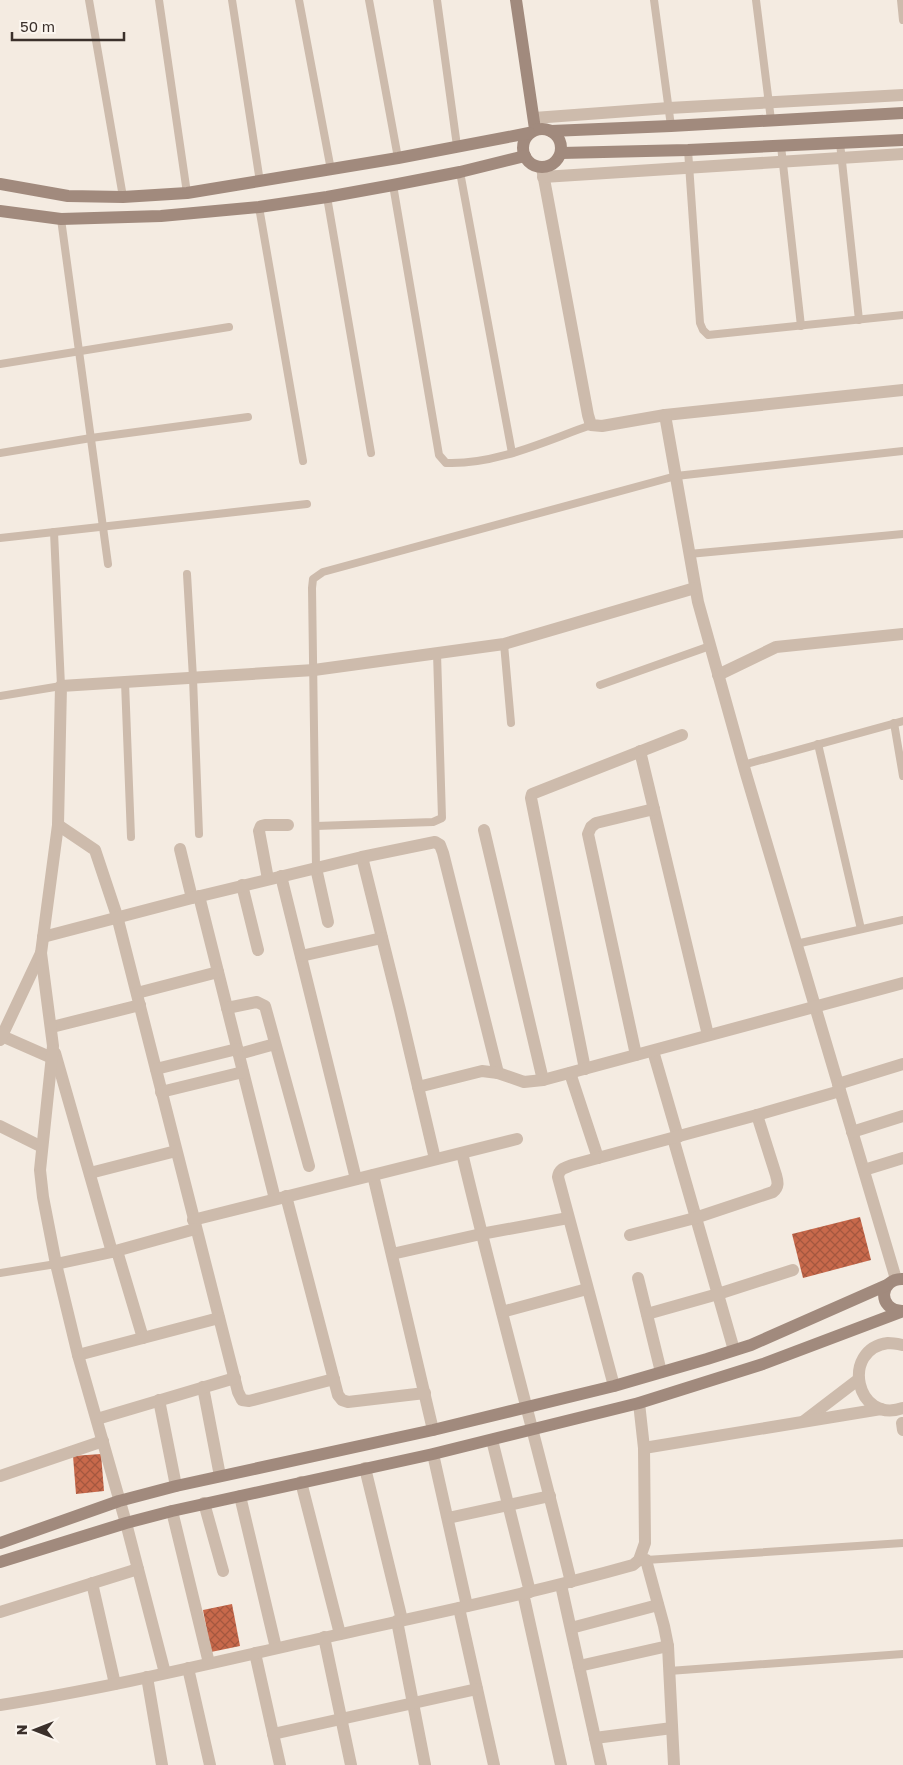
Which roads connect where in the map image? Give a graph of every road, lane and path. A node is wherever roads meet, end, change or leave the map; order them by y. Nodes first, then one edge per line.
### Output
1 (89, 0) edge
2 (159, 0) edge
3 (232, 0) edge
4 (299, 0) edge
5 (369, 0) edge
6 (437, 0) edge
7 (516, 0) edge
8 (654, 0) edge
9 (756, 0) edge
10 (901, 0) edge
11 (903, 20) edge
12 (903, 95) edge
13 (769, 103) junction
14 (669, 108) junction
15 (903, 113) edge
16 (771, 120) junction
17 (671, 126) junction
18 (533, 127) junction
19 (551, 131) junction
20 (903, 140) edge
21 (840, 143) junction
22 (457, 146) junction
23 (781, 146) junction
24 (688, 150) junction
25 (561, 153) junction
26 (903, 154) edge
27 (525, 156) junction
28 (398, 158) junction
29 (842, 158) junction
30 (782, 162) junction
31 (689, 168) junction
32 (331, 170) junction
33 (460, 172) junction
34 (542, 172) junction
35 (260, 182) junction
36 (0, 184) edge
37 (393, 185) junction
38 (187, 193) junction
39 (122, 197) junction
40 (327, 197) junction
41 (259, 207) junction
42 (0, 211) edge
43 (60, 219) junction
44 (903, 315) edge
45 (859, 320) junction
46 (802, 326) junction
47 (229, 327) dead end
48 (80, 351) junction
49 (0, 364) edge
50 (903, 390) edge
51 (666, 415) junction
52 (248, 417) dead end
53 (591, 424) junction
54 (91, 438) junction
55 (903, 451) edge
56 (0, 453) edge
57 (371, 453) dead end
58 (512, 453) junction
59 (303, 461) dead end
60 (676, 476) junction
61 (307, 504) dead end
62 (103, 526) junction
63 (54, 532) junction
64 (903, 534) edge
65 (0, 538) edge
66 (690, 554) junction
67 (108, 564) dead end
68 (187, 574) dead end
69 (696, 588) junction
70 (903, 634) edge
71 (504, 644) junction
72 (710, 646) junction
73 (437, 653) junction
74 (314, 670) junction
75 (718, 675) junction
76 (193, 678) junction
77 (125, 682) junction
78 (600, 685) dead end
79 (61, 686) junction
80 (0, 696) edge
81 (903, 721) edge
82 (511, 723) dead end
83 (894, 723) junction
84 (682, 735) dead end
85 (818, 744) junction
86 (640, 751) junction
87 (743, 765) junction
88 (903, 776) edge
89 (654, 809) junction
90 (58, 825) junction
91 (288, 825) dead end
92 (316, 826) junction
93 (484, 830) dead end
94 (199, 834) dead end
95 (131, 837) dead end
96 (180, 849) dead end
97 (362, 856) junction
98 (316, 868) junction
99 (274, 878) junction
100 (242, 885) junction
101 (196, 897) junction
102 (117, 916) junction
103 (903, 920) edge
104 (328, 922) dead end
105 (862, 929) junction
106 (43, 937) junction
107 (382, 938) junction
108 (796, 944) junction
109 (258, 950) dead end
110 (41, 953) junction
111 (301, 956) junction
112 (218, 972) junction
113 (903, 983) edge
114 (138, 999) junction
115 (815, 1007) junction
116 (227, 1008) junction
117 (52, 1027) junction
118 (708, 1036) junction
119 (1, 1038) edge
120 (275, 1044) junction
121 (653, 1050) junction
122 (238, 1051) junction
123 (52, 1052) junction
124 (636, 1055) junction
125 (903, 1064) edge
126 (156, 1069) junction
127 (585, 1069) junction
128 (243, 1072) junction
129 (498, 1073) junction
130 (570, 1073) junction
131 (543, 1080) junction
132 (418, 1087) junction
133 (839, 1087) junction
134 (161, 1092) junction
135 (758, 1116) junction
136 (903, 1116) edge
137 (0, 1126) edge
138 (852, 1132) junction
139 (675, 1138) junction
140 (517, 1139) dead end
141 (42, 1147) junction
142 (176, 1151) junction
143 (462, 1152) junction
144 (598, 1158) junction
145 (903, 1158) edge
146 (435, 1159) junction
147 (309, 1166) dead end
148 (864, 1170) junction
149 (90, 1173) junction
150 (373, 1175) junction
151 (356, 1179) junction
152 (280, 1198) junction
153 (568, 1218) junction
154 (696, 1218) junction
155 (194, 1224) junction
156 (481, 1234) junction
157 (630, 1235) dead end
158 (115, 1251) junction
159 (392, 1254) junction
160 (56, 1264) junction
161 (794, 1270) dead end
162 (0, 1273) edge
163 (638, 1278) dead end
164 (898, 1280) edge
165 (587, 1289) junction
166 (718, 1294) junction
167 (903, 1311) edge
168 (502, 1312) junction
169 (647, 1314) junction
170 (219, 1318) junction
171 (142, 1338) junction
172 (903, 1344) edge
173 (734, 1350) junction
174 (78, 1355) junction
175 (662, 1372) junction
176 (235, 1378) junction
177 (334, 1379) junction
178 (859, 1379) junction
179 (614, 1386) junction
180 (203, 1387) junction
181 (425, 1393) junction
182 (159, 1400) junction
183 (639, 1403) junction
184 (526, 1408) junction
185 (881, 1409) junction
186 (901, 1417) edge
187 (96, 1418) junction
188 (802, 1422) junction
189 (533, 1429) junction
190 (433, 1430) junction
191 (492, 1440) junction
192 (103, 1442) junction
193 (644, 1448) junction
194 (433, 1454) junction
195 (365, 1468) junction
196 (0, 1476) edge
197 (220, 1476) junction
198 (301, 1482) junction
199 (176, 1486) junction
200 (240, 1496) junction
201 (550, 1496) junction
202 (119, 1501) junction
203 (204, 1503) junction
204 (508, 1504) junction
205 (172, 1511) junction
206 (448, 1518) junction
207 (126, 1523) junction
208 (0, 1543) edge
209 (903, 1543) edge
210 (642, 1560) junction
211 (0, 1562) edge
212 (138, 1569) junction
213 (223, 1571) dead end
214 (92, 1583) junction
215 (566, 1584) junction
216 (527, 1593) junction
217 (658, 1605) junction
218 (463, 1607) junction
219 (0, 1612) edge
220 (400, 1621) junction
221 (571, 1628) junction
222 (340, 1634) junction
223 (324, 1637) junction
224 (668, 1646) junction
225 (276, 1648) junction
226 (255, 1653) junction
227 (903, 1654) edge
228 (209, 1663) junction
229 (579, 1666) junction
230 (188, 1668) junction
231 (670, 1671) junction
232 (165, 1673) junction
233 (147, 1677) junction
234 (115, 1684) junction
235 (477, 1689) junction
236 (413, 1703) junction
237 (0, 1705) edge
238 (341, 1719) junction
239 (672, 1728) junction
240 (273, 1734) junction
241 (595, 1738) junction
242 (162, 1765) edge
243 (210, 1765) edge
244 (280, 1765) edge
245 (351, 1765) edge
246 (425, 1765) edge
247 (492, 1765) edge
248 (561, 1765) edge
249 (601, 1765) edge
250 (674, 1765) edge

1 - 39 lane
2 - 38 lane
3 - 35 lane
4 - 32 lane
5 - 28 lane
6 - 22 lane
7 - 18 street
8 - 14 lane
9 - 13 lane
10 - 11 lane
12 - 13 street
13 - 14 street
13 - 16 lane
14 - 17 lane
14 - 18 street
15 - 16 street
16 - 17 street
17 - 19 street
18 - 19 street
18 - 22 street
18 - 27 street
19 - 25 street
20 - 21 street
21 - 23 street
21 - 29 lane
22 - 28 street
23 - 24 street
23 - 30 lane
24 - 25 street
24 - 31 lane
25 - 34 street
26 - 29 street
27 - 33 street
27 - 34 street
28 - 32 street
29 - 30 street
29 - 45 lane
30 - 31 street
30 - 46 lane
31 - 34 street
31 - 46 lane
32 - 35 street
33 - 37 street
33 - 58 lane
34 - 53 street
35 - 38 street
36 - 39 street
37 - 40 street
37 - 58 lane
38 - 39 street
40 - 41 street
40 - 57 lane
41 - 43 street
41 - 59 lane
42 - 43 street
43 - 48 lane
44 - 45 lane
45 - 46 lane
47 - 48 lane
48 - 49 lane
48 - 54 lane
50 - 51 street
51 - 53 street
51 - 60 street
52 - 54 lane
53 - 58 lane
54 - 56 lane
54 - 62 lane
55 - 60 lane
60 - 66 street
60 - 74 lane
61 - 62 lane
62 - 63 lane
62 - 67 lane
63 - 65 lane
63 - 79 lane
64 - 66 lane
66 - 69 street
68 - 76 lane
69 - 71 street
69 - 72 street
70 - 75 street
71 - 73 street
71 - 82 lane
72 - 75 street
72 - 78 lane
73 - 74 street
73 - 92 lane
74 - 76 street
74 - 92 lane
75 - 87 street
76 - 77 street
76 - 94 lane
77 - 79 street
77 - 95 lane
79 - 80 lane
79 - 90 street
81 - 83 lane
83 - 85 lane
83 - 88 lane
84 - 86 street
85 - 87 lane
85 - 105 lane
86 - 89 street
86 - 127 street
87 - 108 street
89 - 118 street
89 - 124 street
90 - 102 street
90 - 106 street
91 - 99 street
92 - 98 lane
93 - 131 street
96 - 101 street
97 - 98 street
97 - 107 street
97 - 129 street
98 - 99 street
98 - 104 street
99 - 100 street
99 - 111 street
100 - 101 street
100 - 109 street
101 - 102 street
101 - 112 street
102 - 106 street
102 - 114 street
103 - 105 lane
105 - 108 lane
106 - 110 street
107 - 111 street
107 - 132 street
108 - 115 street
110 - 117 street
110 - 119 street
111 - 151 street
112 - 114 street
112 - 116 street
113 - 115 street
114 - 117 street
114 - 126 street
115 - 118 street
115 - 133 street
116 - 120 street
116 - 122 street
117 - 123 street
118 - 121 street
119 - 123 street
120 - 122 street
120 - 147 street
121 - 124 street
121 - 139 street
122 - 126 street
122 - 128 street
123 - 141 street
123 - 149 street
124 - 127 street
125 - 133 street
126 - 134 street
127 - 130 street
128 - 134 street
128 - 152 street
129 - 131 street
129 - 132 street
130 - 131 street
130 - 144 street
132 - 146 street
133 - 135 street
133 - 138 street
134 - 142 street
135 - 139 street
135 - 154 street
136 - 138 street
137 - 141 street
138 - 148 street
139 - 144 street
139 - 154 street
140 - 143 street
141 - 160 street
142 - 149 street
142 - 155 street
143 - 146 street
143 - 156 street
144 - 153 street
145 - 148 street
146 - 150 street
148 - 164 street
149 - 158 street
150 - 151 street
150 - 159 street
151 - 152 street
152 - 155 street
152 - 177 street
153 - 156 street
153 - 165 street
154 - 157 street
154 - 166 street
155 - 158 street
155 - 170 street
156 - 159 street
156 - 168 street
158 - 160 street
158 - 171 street
159 - 181 street
160 - 162 lane
160 - 174 street
161 - 166 street
163 - 169 street
164 - 167 street
164 - 173 street
165 - 168 street
165 - 179 street
166 - 169 street
166 - 173 street
167 - 183 street
168 - 184 street
169 - 175 street
170 - 171 street
170 - 176 street
171 - 174 street
172 - 178 street
173 - 175 street
174 - 187 street
175 - 179 street
176 - 177 street
176 - 180 street
177 - 181 street
178 - 185 street
178 - 188 street
179 - 184 street
180 - 182 street
180 - 197 street
181 - 190 street
182 - 187 street
182 - 199 street
183 - 189 street
183 - 193 street
184 - 189 street
184 - 190 street
185 - 186 street
185 - 188 street
187 - 192 street
188 - 193 street
189 - 191 street
189 - 201 street
190 - 197 street
191 - 194 street
191 - 204 street
192 - 196 street
192 - 202 street
193 - 210 street
194 - 195 street
194 - 206 street
195 - 198 street
195 - 220 street
197 - 199 street
198 - 200 street
198 - 222 street
199 - 202 street
200 - 203 street
200 - 225 street
201 - 204 street
201 - 215 street
202 - 207 street
202 - 208 street
203 - 205 street
203 - 213 street
204 - 206 street
204 - 216 street
205 - 207 street
205 - 228 street
206 - 218 street
207 - 211 street
207 - 212 street
209 - 210 lane
210 - 215 street
210 - 217 street
212 - 214 street
212 - 232 street
214 - 219 street
214 - 234 street
215 - 216 street
215 - 221 street
216 - 218 street
216 - 248 street
217 - 221 street
217 - 224 street
218 - 220 street
218 - 235 street
220 - 222 street
220 - 236 street
221 - 229 street
222 - 223 street
223 - 225 street
223 - 238 street
224 - 229 street
224 - 231 street
225 - 226 street
226 - 228 street
226 - 240 street
227 - 231 lane
228 - 230 street
229 - 241 street
230 - 232 street
230 - 243 street
231 - 239 street
232 - 233 street
233 - 234 street
233 - 242 street
234 - 237 street
235 - 236 street
235 - 247 street
236 - 238 street
236 - 246 street
238 - 240 street
238 - 245 street
239 - 241 street
239 - 250 street
240 - 244 street
241 - 249 street

